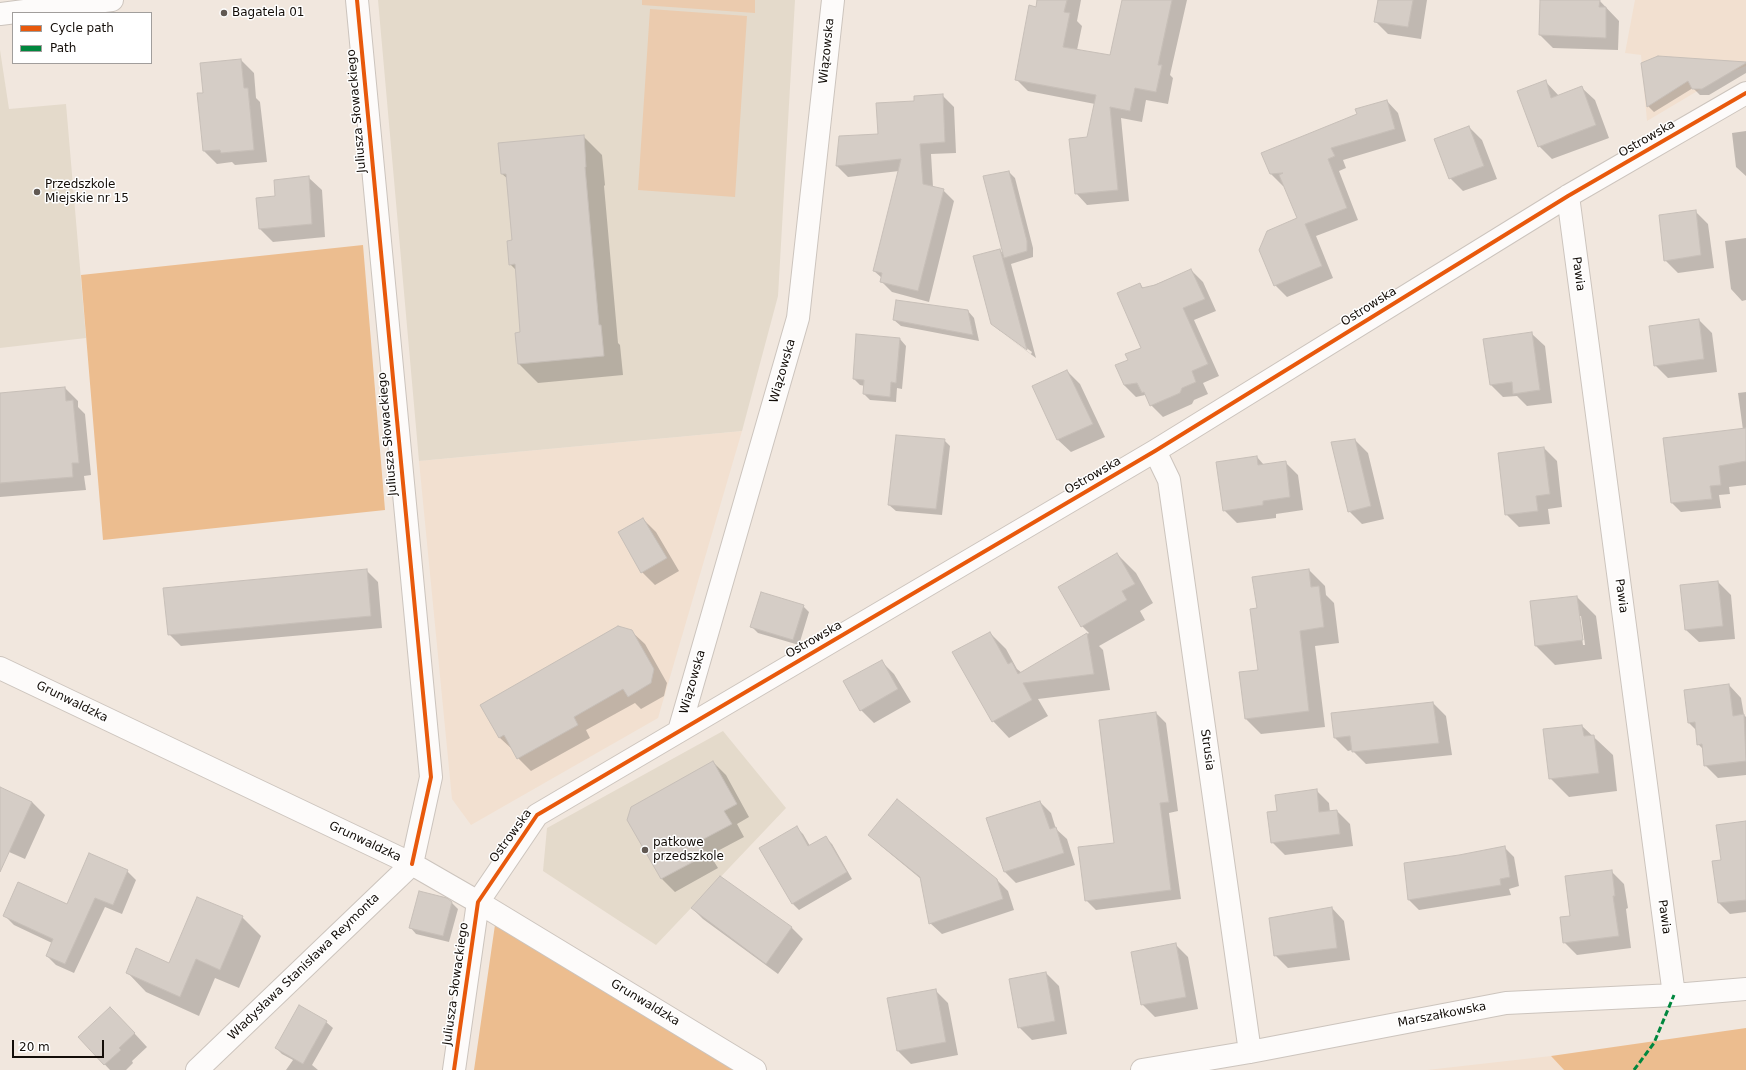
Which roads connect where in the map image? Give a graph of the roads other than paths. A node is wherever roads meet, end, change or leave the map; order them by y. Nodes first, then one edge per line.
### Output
1 (112, 0) edge
2 (357, 0) edge
3 (833, 0) edge
4 (12, 12) edge
5 (16, 12) edge
6 (0, 14) edge
7 (1746, 93) edge
8 (1568, 196) junction
9 (1155, 451) junction
10 (0, 668) edge
11 (678, 731) junction
12 (412, 864) junction
13 (478, 902) junction
14 (1746, 989) edge
15 (1674, 995) junction
16 (1250, 1052) junction
17 (197, 1070) edge
18 (454, 1070) edge
19 (755, 1070) edge
20 (1142, 1070) edge

1 - 5 street
2 - 12 street, Juliusza Słowackiego
3 - 11 street, Wiązowska
4 - 6 street
7 - 8 street, Ostrowska
8 - 9 street, Ostrowska
8 - 15 street, Pawia
9 - 11 street, Ostrowska
9 - 16 street, Strusia
10 - 12 street, Grunwaldzka
11 - 13 street, Ostrowska
12 - 13 street, Grunwaldzka
12 - 17 street, Władysława Stanisława Reymonta
13 - 18 street, Juliusza Słowackiego
13 - 19 street, Grunwaldzka
14 - 15 street, Marszałkowska
15 - 16 street, Marszałkowska
16 - 20 street, Marszałkowska

